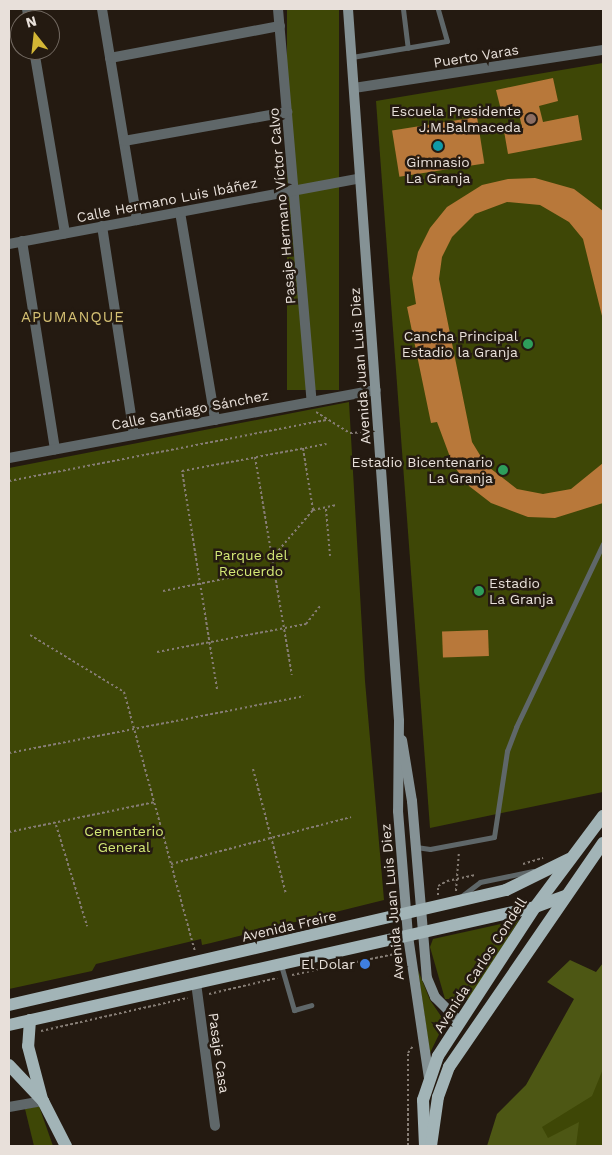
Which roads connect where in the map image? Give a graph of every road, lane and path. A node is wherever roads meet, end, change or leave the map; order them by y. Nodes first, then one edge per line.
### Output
1 (102, 9) edge
2 (278, 9) edge
3 (348, 9) edge
4 (403, 9) edge
5 (438, 9) edge
6 (280, 26) junction
7 (408, 48) junction
8 (603, 50) edge
9 (351, 57) junction
10 (110, 58) junction
11 (36, 60) edge
12 (354, 88) junction
13 (287, 112) junction
14 (124, 141) junction
15 (360, 178) junction
16 (294, 190) junction
17 (180, 212) junction
18 (137, 220) junction
19 (102, 226) junction
20 (65, 233) junction
21 (22, 241) junction
22 (9, 244) edge
23 (376, 390) junction
24 (312, 402) junction
25 (215, 420) junction
26 (326, 420) junction
27 (378, 432) junction
28 (134, 435) junction
29 (326, 444) dead end
30 (303, 448) junction
31 (55, 450) junction
32 (255, 457) junction
33 (9, 458) edge
34 (9, 481) edge
35 (336, 505) dead end
36 (326, 509) junction
37 (313, 510) junction
38 (603, 544) edge
39 (330, 556) dead end
40 (272, 558) junction
41 (273, 569) junction
42 (200, 583) junction
43 (163, 591) dead end
44 (321, 605) dead end
45 (284, 629) junction
46 (30, 635) dead end
47 (210, 643) junction
48 (157, 652) dead end
49 (292, 675) dead end
50 (217, 689) dead end
51 (304, 696) dead end
52 (399, 721) junction
53 (132, 729) junction
54 (9, 753) edge
55 (253, 769) dead end
56 (155, 802) junction
57 (603, 816) edge
58 (351, 818) dead end
59 (56, 825) junction
60 (9, 832) edge
61 (270, 839) junction
62 (603, 843) edge
63 (459, 844) junction
64 (416, 847) junction
65 (570, 859) junction
66 (552, 861) junction
67 (170, 864) junction
68 (515, 867) dead end
69 (478, 874) dead end
70 (458, 878) junction
71 (286, 894) dead end
72 (566, 896) junction
73 (453, 903) junction
74 (437, 907) junction
75 (535, 907) junction
76 (420, 911) junction
77 (406, 914) junction
78 (87, 926) dead end
79 (421, 933) junction
80 (408, 936) junction
81 (409, 951) junction
82 (198, 963) junction
83 (281, 964) junction
84 (286, 976) junction
85 (197, 990) junction
86 (9, 1005) edge
87 (311, 1006) dead end
88 (30, 1020) junction
89 (459, 1021) junction
90 (9, 1025) edge
91 (28, 1034) junction
92 (420, 1038) junction
93 (461, 1049) junction
94 (9, 1065) edge
95 (429, 1079) junction
96 (43, 1101) junction
97 (9, 1108) edge
98 (215, 1126) dead end
99 (66, 1146) edge
100 (408, 1146) edge
101 (425, 1146) edge
102 (431, 1146) edge

1 - 10 street
2 - 6 street, Pasaje Hermano Víctor Calvo
3 - 9 main road, Avenida Juan Luis Diez
4 - 7 lane
5 - 7 lane
6 - 10 street
6 - 13 street, Pasaje Hermano Víctor Calvo
7 - 9 lane
8 - 12 street, Puerto Varas
9 - 12 main road, Avenida Juan Luis Diez
10 - 14 street
11 - 20 street
12 - 15 main road, Avenida Juan Luis Diez
13 - 14 street
13 - 16 street, Pasaje Hermano Víctor Calvo
14 - 18 street
15 - 16 street, Calle Hermano Luis Ibáñez
15 - 23 main road, Avenida Juan Luis Diez
16 - 17 street, Calle Hermano Luis Ibáñez
16 - 24 street, Pasaje Hermano Víctor Calvo
17 - 18 street, Calle Hermano Luis Ibáñez
17 - 25 street
18 - 19 street, Calle Hermano Luis Ibáñez
19 - 20 street, Calle Hermano Luis Ibáñez
19 - 28 street
20 - 21 street, Calle Hermano Luis Ibáñez
21 - 22 street, Calle Hermano Luis Ibáñez
21 - 31 street
23 - 24 street, Calle Santiago Sánchez
23 - 27 main road, Avenida Juan Luis Diez
24 - 25 street, Calle Santiago Sánchez
24 - 26 path
25 - 28 street, Calle Santiago Sánchez
26 - 27 path
26 - 34 path
27 - 52 main road, Avenida Juan Luis Diez
28 - 31 street, Calle Santiago Sánchez
29 - 30 path
30 - 32 path
30 - 37 path
31 - 33 street, Calle Santiago Sánchez
32 - 40 path
32 - 42 path
35 - 36 path
36 - 37 path
36 - 39 path
37 - 40 path
38 - 63 lane
40 - 41 path
41 - 42 path
41 - 45 path
42 - 43 path
42 - 47 path
44 - 45 path
45 - 47 path
45 - 49 path
46 - 53 path
47 - 48 path
47 - 50 path
51 - 53 path
52 - 64 main road, Avenida Juan Luis Diez
52 - 77 main road, Avenida Juan Luis Diez
53 - 54 path
53 - 56 path
55 - 61 path
56 - 59 path
56 - 67 path
57 - 65 main road, Avenida Carlos Condell
58 - 61 path
59 - 60 path
59 - 78 path
61 - 67 path
61 - 71 path
62 - 72 main road
63 - 64 lane
63 - 70 path
64 - 76 main road, Avenida Juan Luis Diez
65 - 66 main road, Avenida Freire
65 - 75 main road, Avenida Carlos Condell
66 - 68 path
66 - 73 main road, Avenida Freire
67 - 82 path
69 - 70 path
70 - 73 path
70 - 74 path
72 - 75 main road
72 - 93 main road
73 - 74 main road, Avenida Freire
74 - 76 main road, Avenida Freire
75 - 79 main road
75 - 89 main road, Avenida Carlos Condell
76 - 77 main road, Avenida Freire
76 - 79 main road, Avenida Juan Luis Diez
77 - 80 main road, Avenida Juan Luis Diez
77 - 82 main road, Avenida Freire
79 - 80 main road
79 - 89 main road, Avenida Juan Luis Diez
80 - 81 main road, Avenida Juan Luis Diez
80 - 83 main road
81 - 84 path
81 - 92 main road, Avenida Juan Luis Diez
82 - 86 main road, Avenida Freire
83 - 84 lane
83 - 85 main road
84 - 85 path
84 - 87 lane
85 - 88 main road
85 - 91 path
85 - 98 street, Pasaje Casa
88 - 90 main road
88 - 91 main road
89 - 93 main road
89 - 95 main road, Avenida Carlos Condell
91 - 96 main road
92 - 95 main road, Avenida Juan Luis Diez
92 - 100 path
93 - 102 main road
94 - 96 main road
95 - 101 main road, Avenida Carlos Condell
96 - 97 street
96 - 99 main road

